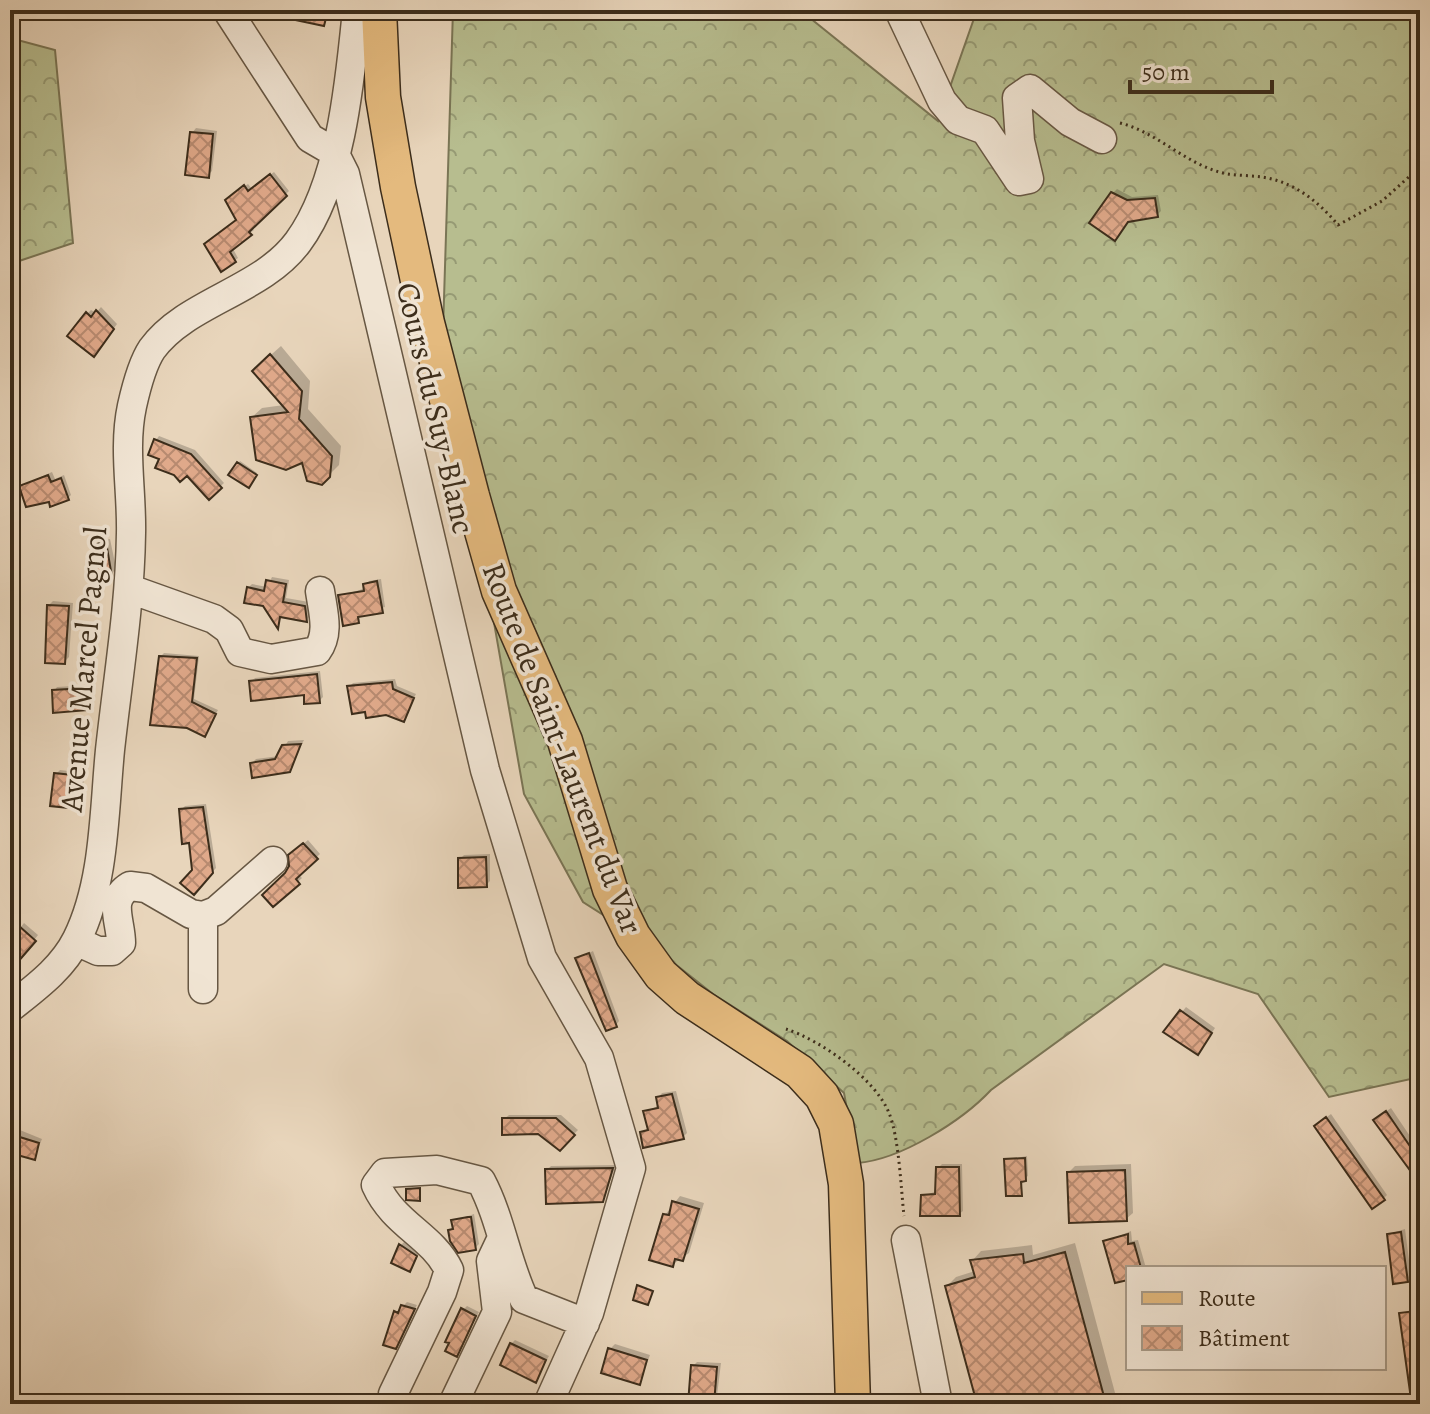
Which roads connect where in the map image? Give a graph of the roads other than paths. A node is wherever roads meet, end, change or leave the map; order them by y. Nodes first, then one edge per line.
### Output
1 (227, 10) edge
2 (244, 10) edge
3 (357, 10) edge
4 (379, 10) edge
5 (899, 10) edge
6 (247, 42) junction
7 (1105, 130) road end
8 (334, 152) junction
9 (130, 589) junction
10 (320, 591) dead end
11 (273, 861) dead end
12 (203, 916) junction
13 (76, 941) junction
14 (203, 989) dead end
15 (10, 1008) edge
16 (503, 1235) junction
17 (906, 1240) dead end
18 (585, 1323) junction
19 (393, 1394) dead end
20 (453, 1404) edge
21 (548, 1404) edge
22 (853, 1404) edge
23 (938, 1404) edge

1 - 6 street
2 - 6 street
3 - 8 street, Avenue Marcel Pagnol
4 - 22 main road, Route de Saint-Laurent du Var
5 - 7 street
6 - 8 street
8 - 9 street, Avenue Marcel Pagnol
8 - 18 street, Cours du Suy-Blanc
9 - 10 street
9 - 13 street, Avenue Marcel Pagnol
11 - 12 street
12 - 13 street
12 - 14 street
13 - 15 street, Avenue Marcel Pagnol
16 - 18 street
16 - 19 street
16 - 20 street
17 - 23 street
18 - 21 street, Cours du Suy-Blanc

